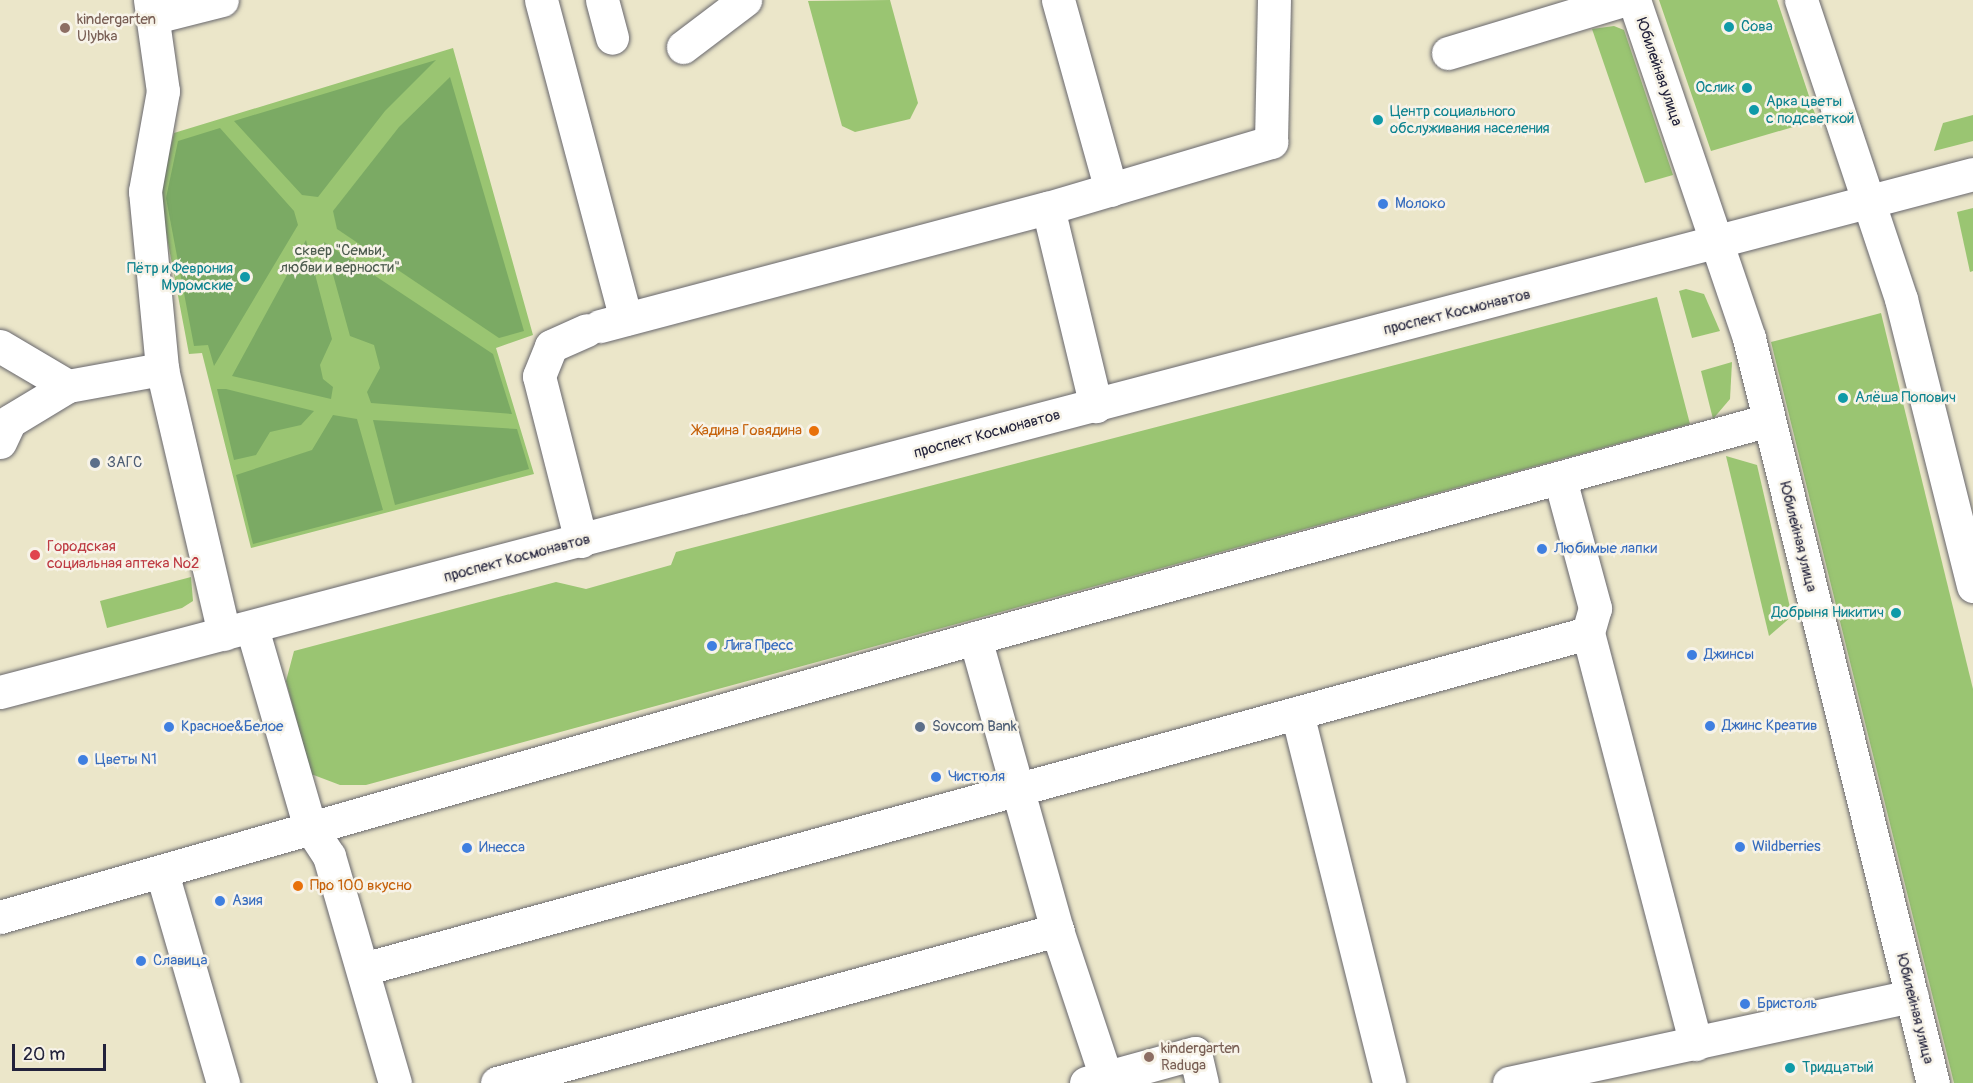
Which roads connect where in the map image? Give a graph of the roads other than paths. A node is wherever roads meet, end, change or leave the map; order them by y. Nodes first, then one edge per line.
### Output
1 (222, 0) edge
2 (541, 0) edge
3 (602, 0) edge
4 (745, 0) edge
5 (1058, 0) edge
6 (1274, 0) edge
7 (1624, 0) edge
8 (1634, 0) edge
9 (1801, 0) edge
10 (152, 9) edge
11 (612, 38) dead end
12 (683, 48) dead end
13 (1448, 53) dead end
14 (1973, 174) edge
15 (1111, 190) junction
16 (1869, 203) junction
17 (1048, 208) junction
18 (1717, 244) junction
19 (605, 325) junction
20 (0, 346) edge
21 (162, 369) junction
22 (68, 386) junction
23 (1096, 406) junction
24 (1769, 420) junction
25 (0, 442) edge
26 (1560, 479) junction
27 (581, 541) junction
28 (1973, 586) edge
29 (238, 631) junction
30 (1588, 633) junction
31 (975, 638) junction
32 (0, 692) edge
33 (1297, 713) junction
34 (1020, 790) junction
35 (310, 827) junction
36 (162, 873) junction
37 (0, 917) edge
38 (1056, 930) junction
39 (363, 969) junction
40 (1912, 996) junction
41 (1696, 1044) junction
42 (1096, 1080) edge
43 (223, 1083) edge
44 (395, 1083) edge
45 (497, 1083) edge
46 (1202, 1083) edge
47 (1389, 1083) edge
48 (1509, 1083) edge
49 (1933, 1083) edge

1 - 10 main road
2 - 19 main road
3 - 11 main road
4 - 12 main road
5 - 15 main road
6 - 15 main road
7 - 13 main road
8 - 18 main road, Юбилейная улица
9 - 16 main road
10 - 21 main road
14 - 16 main road, проспект Космонавтов
15 - 17 main road
16 - 18 main road, проспект Космонавтов
16 - 28 main road
17 - 19 main road
17 - 23 main road
18 - 23 main road, проспект Космонавтов
18 - 24 main road, Юбилейная улица
19 - 27 main road
20 - 22 main road
21 - 22 main road
21 - 29 main road
22 - 25 main road
23 - 27 main road, проспект Космонавтов
24 - 26 main road
24 - 40 main road, Юбилейная улица
26 - 30 main road
26 - 31 main road
27 - 29 main road, проспект Космонавтов
29 - 32 main road, проспект Космонавтов
29 - 35 main road
30 - 33 main road
30 - 41 main road
31 - 34 main road
31 - 35 main road
33 - 34 main road
33 - 47 main road
34 - 38 main road
34 - 39 main road
35 - 36 main road
35 - 39 main road
36 - 37 main road
36 - 43 main road
38 - 42 main road
38 - 45 main road
39 - 44 main road
40 - 41 main road
40 - 49 main road, Юбилейная улица
41 - 48 main road
42 - 46 main road

